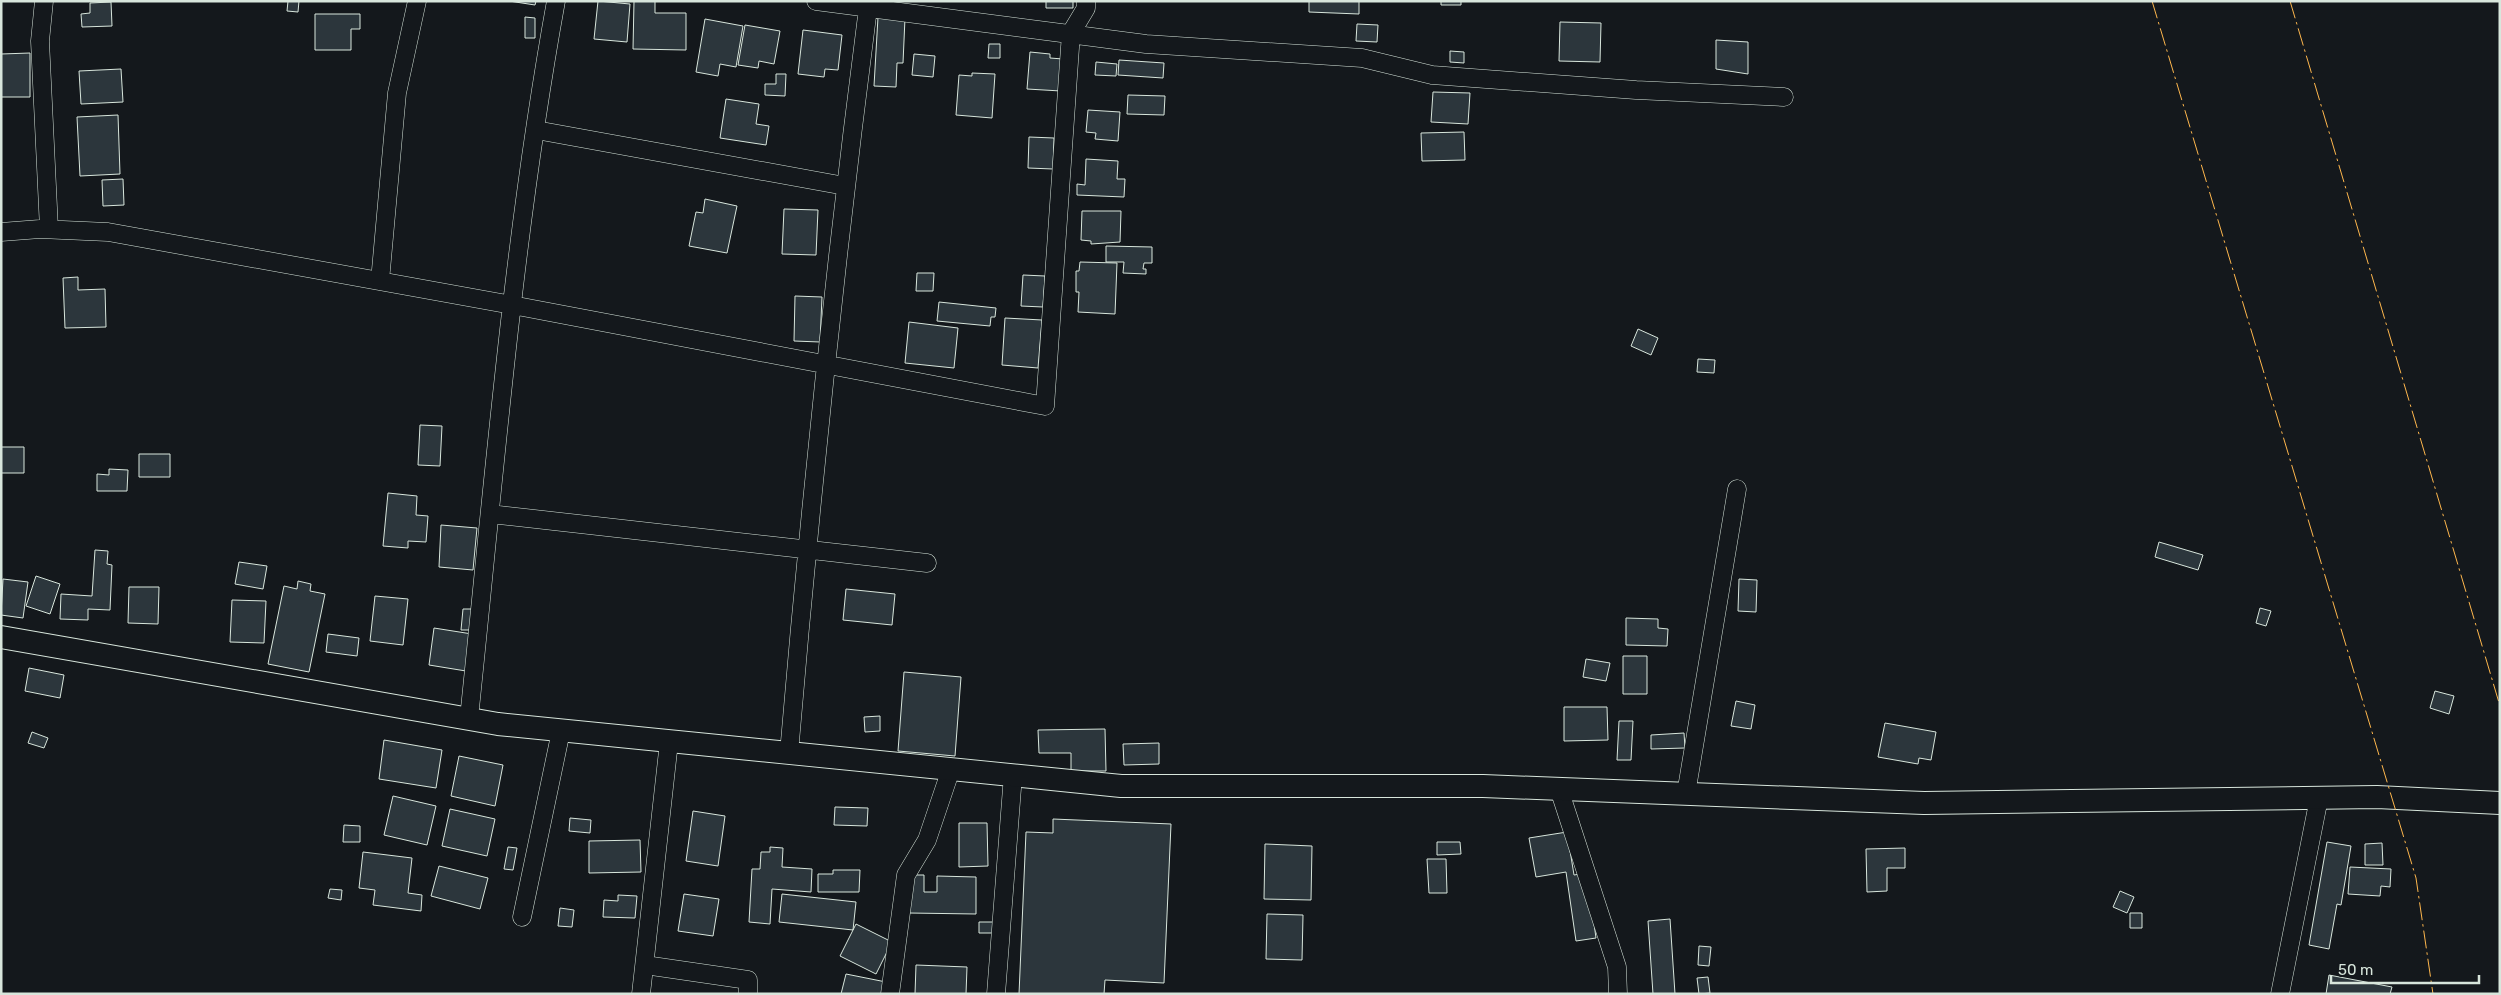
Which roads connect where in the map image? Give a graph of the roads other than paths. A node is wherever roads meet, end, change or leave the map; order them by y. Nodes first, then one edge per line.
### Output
1 (44, 1) edge
2 (417, 1) edge
3 (556, 1) edge
4 (816, 1) edge
5 (1086, 1) edge
6 (868, 8) junction
7 (1071, 33) junction
8 (1784, 98) dead end
9 (536, 130) junction
10 (845, 186) junction
11 (49, 229) junction
12 (1, 232) edge
13 (380, 281) junction
14 (512, 304) junction
15 (826, 363) junction
16 (1736, 489) dead end
17 (490, 514) junction
18 (806, 548) junction
19 (927, 562) dead end
20 (1, 637) edge
21 (469, 718) junction
22 (562, 731) junction
23 (669, 742) junction
24 (789, 753) junction
25 (951, 769) junction
26 (1013, 775) junction
27 (1559, 789) junction
28 (1686, 794) junction
29 (2319, 798) junction
30 (2500, 803) edge
31 (522, 916) dead end
32 (644, 965) junction
33 (641, 994) edge
34 (748, 994) edge
35 (890, 994) edge
36 (996, 994) edge
37 (1618, 994) edge
38 (2280, 994) edge

1 - 11 street
2 - 13 street
3 - 9 street
4 - 6 street
5 - 7 street
6 - 7 street
6 - 10 street
7 - 8 street
7 - 15 street
9 - 10 street
9 - 14 street
10 - 15 street
11 - 12 street
11 - 13 street
13 - 14 street
14 - 15 street
14 - 17 street
15 - 18 street
16 - 28 street
17 - 18 street
17 - 21 street
18 - 19 street
18 - 24 street
20 - 21 street
21 - 22 street
22 - 23 street
22 - 31 street
23 - 24 street
23 - 32 street
24 - 25 street
25 - 26 street
25 - 35 street
26 - 27 street
26 - 36 street
27 - 28 street
27 - 37 street
28 - 29 street
29 - 30 street
29 - 38 street
32 - 33 street
32 - 34 street

